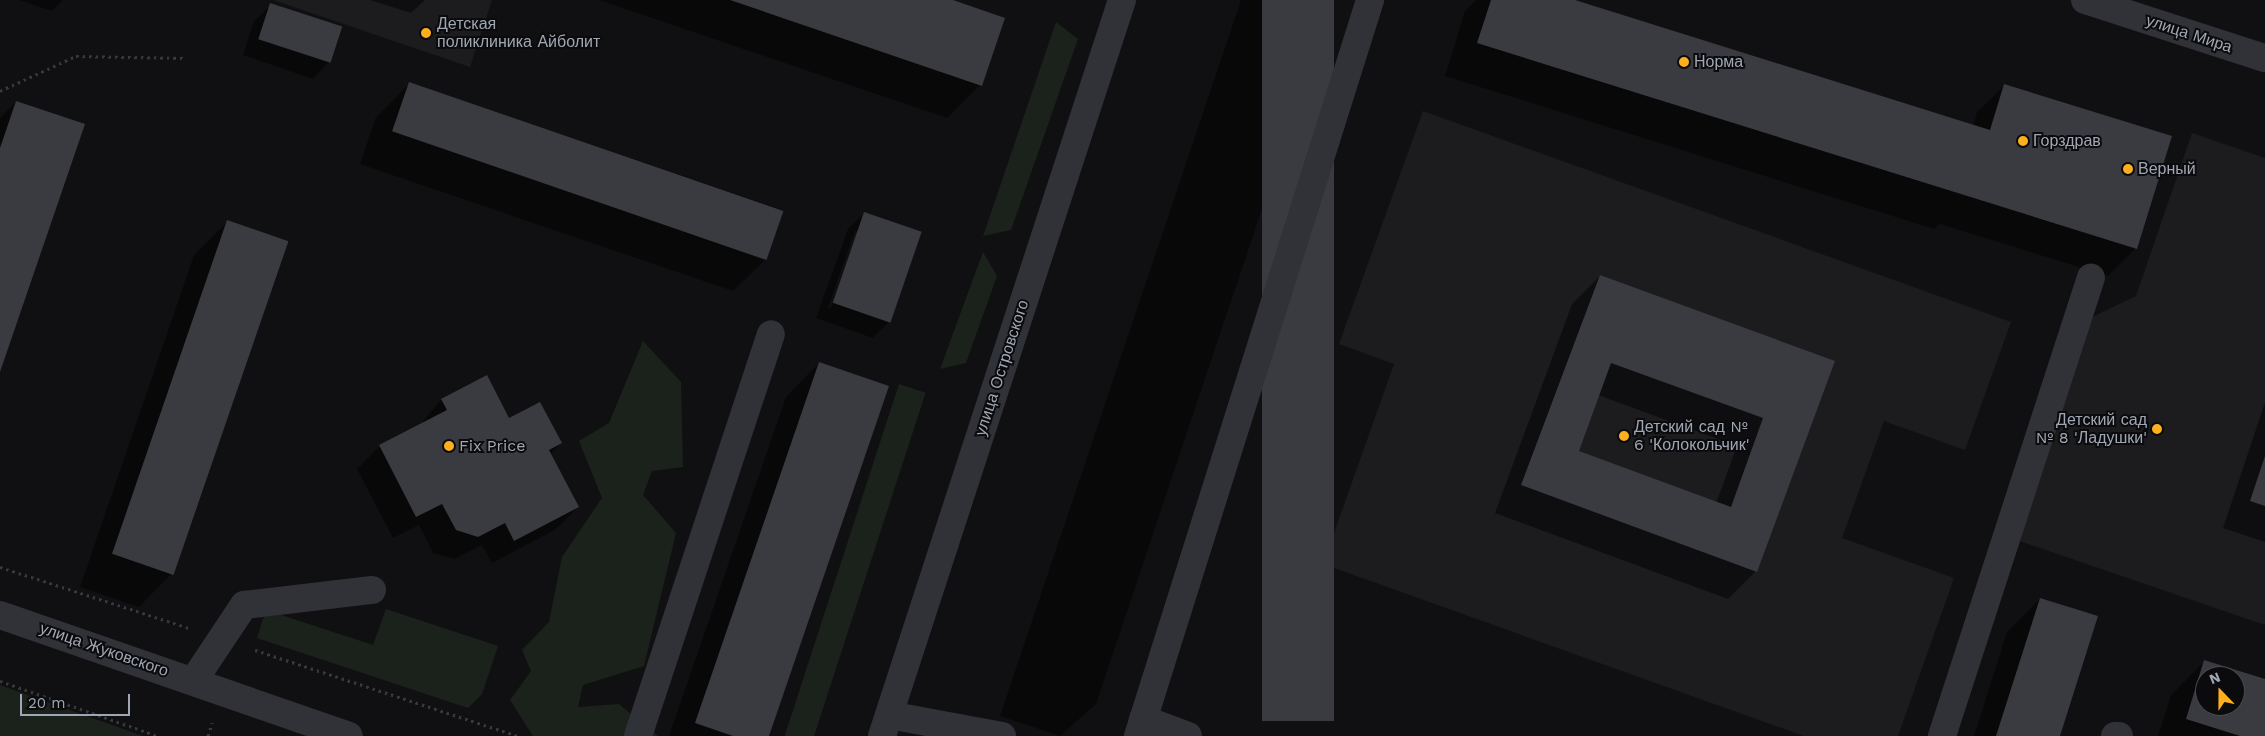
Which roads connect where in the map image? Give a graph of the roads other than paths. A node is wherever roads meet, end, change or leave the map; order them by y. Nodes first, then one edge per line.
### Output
1 (1122, 0) edge
2 (1370, 0) edge
3 (2085, 0) edge
4 (2265, 58) edge
5 (2091, 278) dead end
6 (771, 334) dead end
7 (372, 590) dead end
8 (0, 615) edge
9 (194, 680) junction
10 (885, 726) edge
11 (1140, 728) edge
12 (349, 736) edge
13 (638, 736) edge
14 (1002, 736) edge
15 (1188, 736) edge
16 (1942, 736) edge
17 (2115, 736) edge
18 (2119, 736) edge

1 - 10 street, улица Островского
2 - 11 street
3 - 4 street, улица Мира
5 - 16 street
6 - 13 street
7 - 9 street
8 - 9 street, улица Жуковского
9 - 12 street, улица Жуковского
10 - 14 street
11 - 15 street
17 - 18 street

